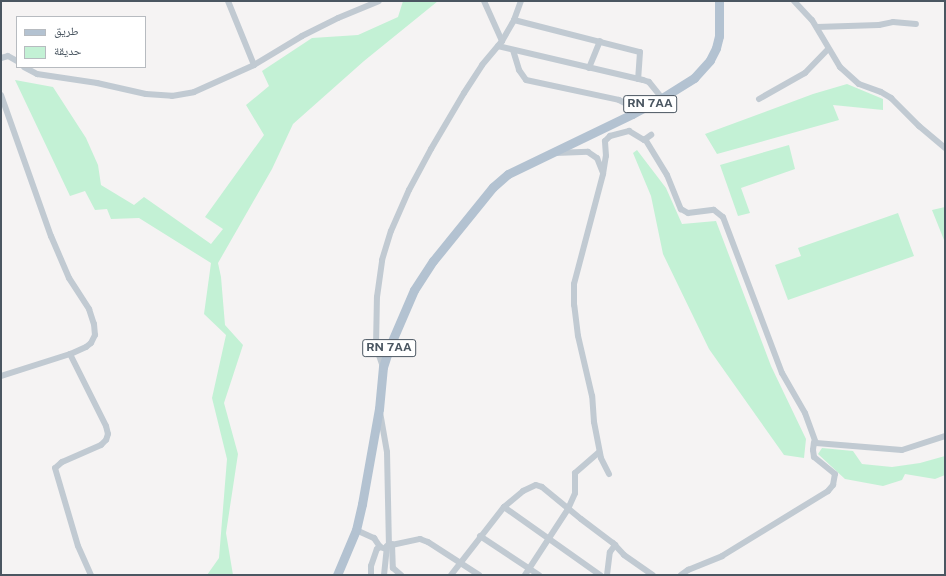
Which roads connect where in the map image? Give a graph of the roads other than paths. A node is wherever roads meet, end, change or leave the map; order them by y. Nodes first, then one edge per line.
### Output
1 (228, 1) edge
2 (379, 1) edge
3 (484, 1) edge
4 (521, 1) edge
5 (719, 1) edge
6 (794, 1) edge
7 (514, 20) junction
8 (916, 24) dead end
9 (817, 27) junction
10 (600, 41) junction
11 (500, 44) junction
12 (828, 49) junction
13 (513, 50) junction
14 (1, 58) edge
15 (16, 60) edge
16 (254, 65) junction
17 (26, 68) edge
18 (589, 68) junction
19 (638, 79) junction
20 (1, 95) edge
21 (662, 98) junction
22 (760, 99) dead end
23 (639, 110) junction
24 (945, 148) edge
25 (549, 153) junction
26 (603, 174) junction
27 (70, 354) junction
28 (383, 367) junction
29 (1, 376) edge
30 (379, 409) junction
31 (945, 436) edge
32 (814, 442) junction
33 (599, 452) junction
34 (609, 474) dead end
35 (504, 507) junction
36 (568, 509) junction
37 (356, 530) junction
38 (480, 536) junction
39 (548, 539) junction
40 (615, 545) junction
41 (387, 546) junction
42 (460, 563) junction
43 (529, 568) junction
44 (91, 575) edge
45 (337, 575) edge
46 (371, 575) edge
47 (384, 575) edge
48 (401, 575) edge
49 (451, 575) edge
50 (479, 575) edge
51 (525, 575) edge
52 (539, 575) edge
53 (600, 575) edge
54 (608, 575) edge
55 (653, 575) edge
56 (681, 575) edge

1 - 16 street
2 - 16 street
3 - 11 street
4 - 7 street
5 - 21 main road, RN 7AA
6 - 9 street
7 - 10 street
7 - 11 street
8 - 9 street
9 - 12 street
10 - 18 street
10 - 19 street
11 - 13 street
11 - 28 street
12 - 22 street
12 - 24 street
13 - 18 street
13 - 23 street
14 - 15 street
16 - 17 street
18 - 19 street
19 - 21 street
20 - 27 street
21 - 23 main road, RN 7AA
23 - 25 main road, RN 7AA
25 - 26 street
25 - 28 main road, RN 7AA
26 - 32 street
26 - 33 street
27 - 29 street
27 - 44 street
28 - 30 main road, RN 7AA
30 - 37 main road, RN 7AA
30 - 41 street
31 - 32 street
32 - 56 street
33 - 34 street
33 - 36 street
35 - 36 street
35 - 38 street
35 - 39 street
36 - 39 street
36 - 40 street
37 - 41 street
37 - 45 main road, RN 7AA
38 - 42 street
38 - 43 street
39 - 43 street
39 - 53 street
40 - 54 street
40 - 55 street
41 - 42 street
41 - 46 street
41 - 47 street
41 - 48 street
42 - 49 street
42 - 50 street
43 - 51 street
43 - 52 street

